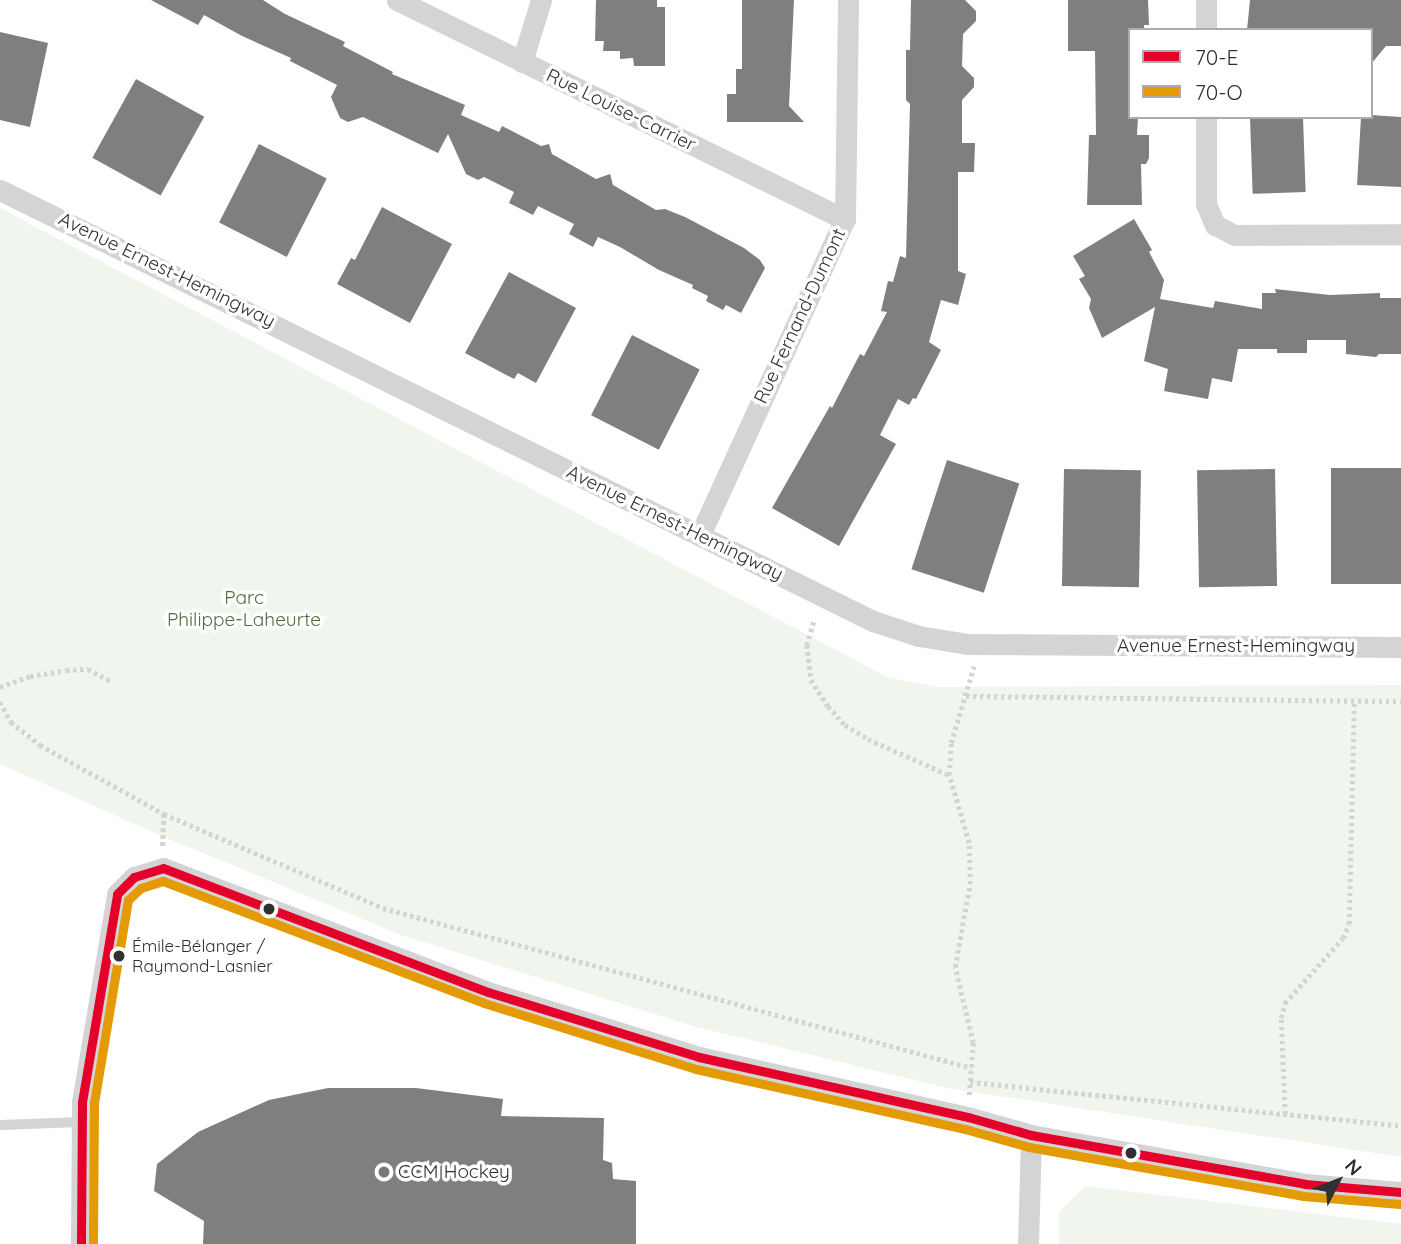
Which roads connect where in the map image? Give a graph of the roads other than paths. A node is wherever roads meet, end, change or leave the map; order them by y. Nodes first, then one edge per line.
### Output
1 (397, 0) edge
2 (541, 0) edge
3 (848, 0) edge
4 (1206, 0) edge
5 (1206, 28) edge
6 (522, 62) junction
7 (1206, 119) edge
8 (0, 190) edge
9 (845, 219) junction
10 (1401, 234) edge
11 (700, 535) junction
12 (1401, 647) edge
13 (82, 1122) junction
14 (0, 1125) edge
15 (1031, 1135) junction
16 (1401, 1192) edge
17 (81, 1244) edge
18 (1028, 1244) edge

1 - 6 street, Rue Louise-Carrier
2 - 6 street
3 - 9 street, Rue Fernand-Dumont
4 - 5 street
6 - 9 street, Rue Louise-Carrier
7 - 10 street
8 - 11 street, Avenue Ernest-Hemingway
9 - 11 street, Rue Fernand-Dumont
11 - 12 street, Avenue Ernest-Hemingway
13 - 14 lane
13 - 15 street
13 - 17 street
15 - 16 street
15 - 18 street

